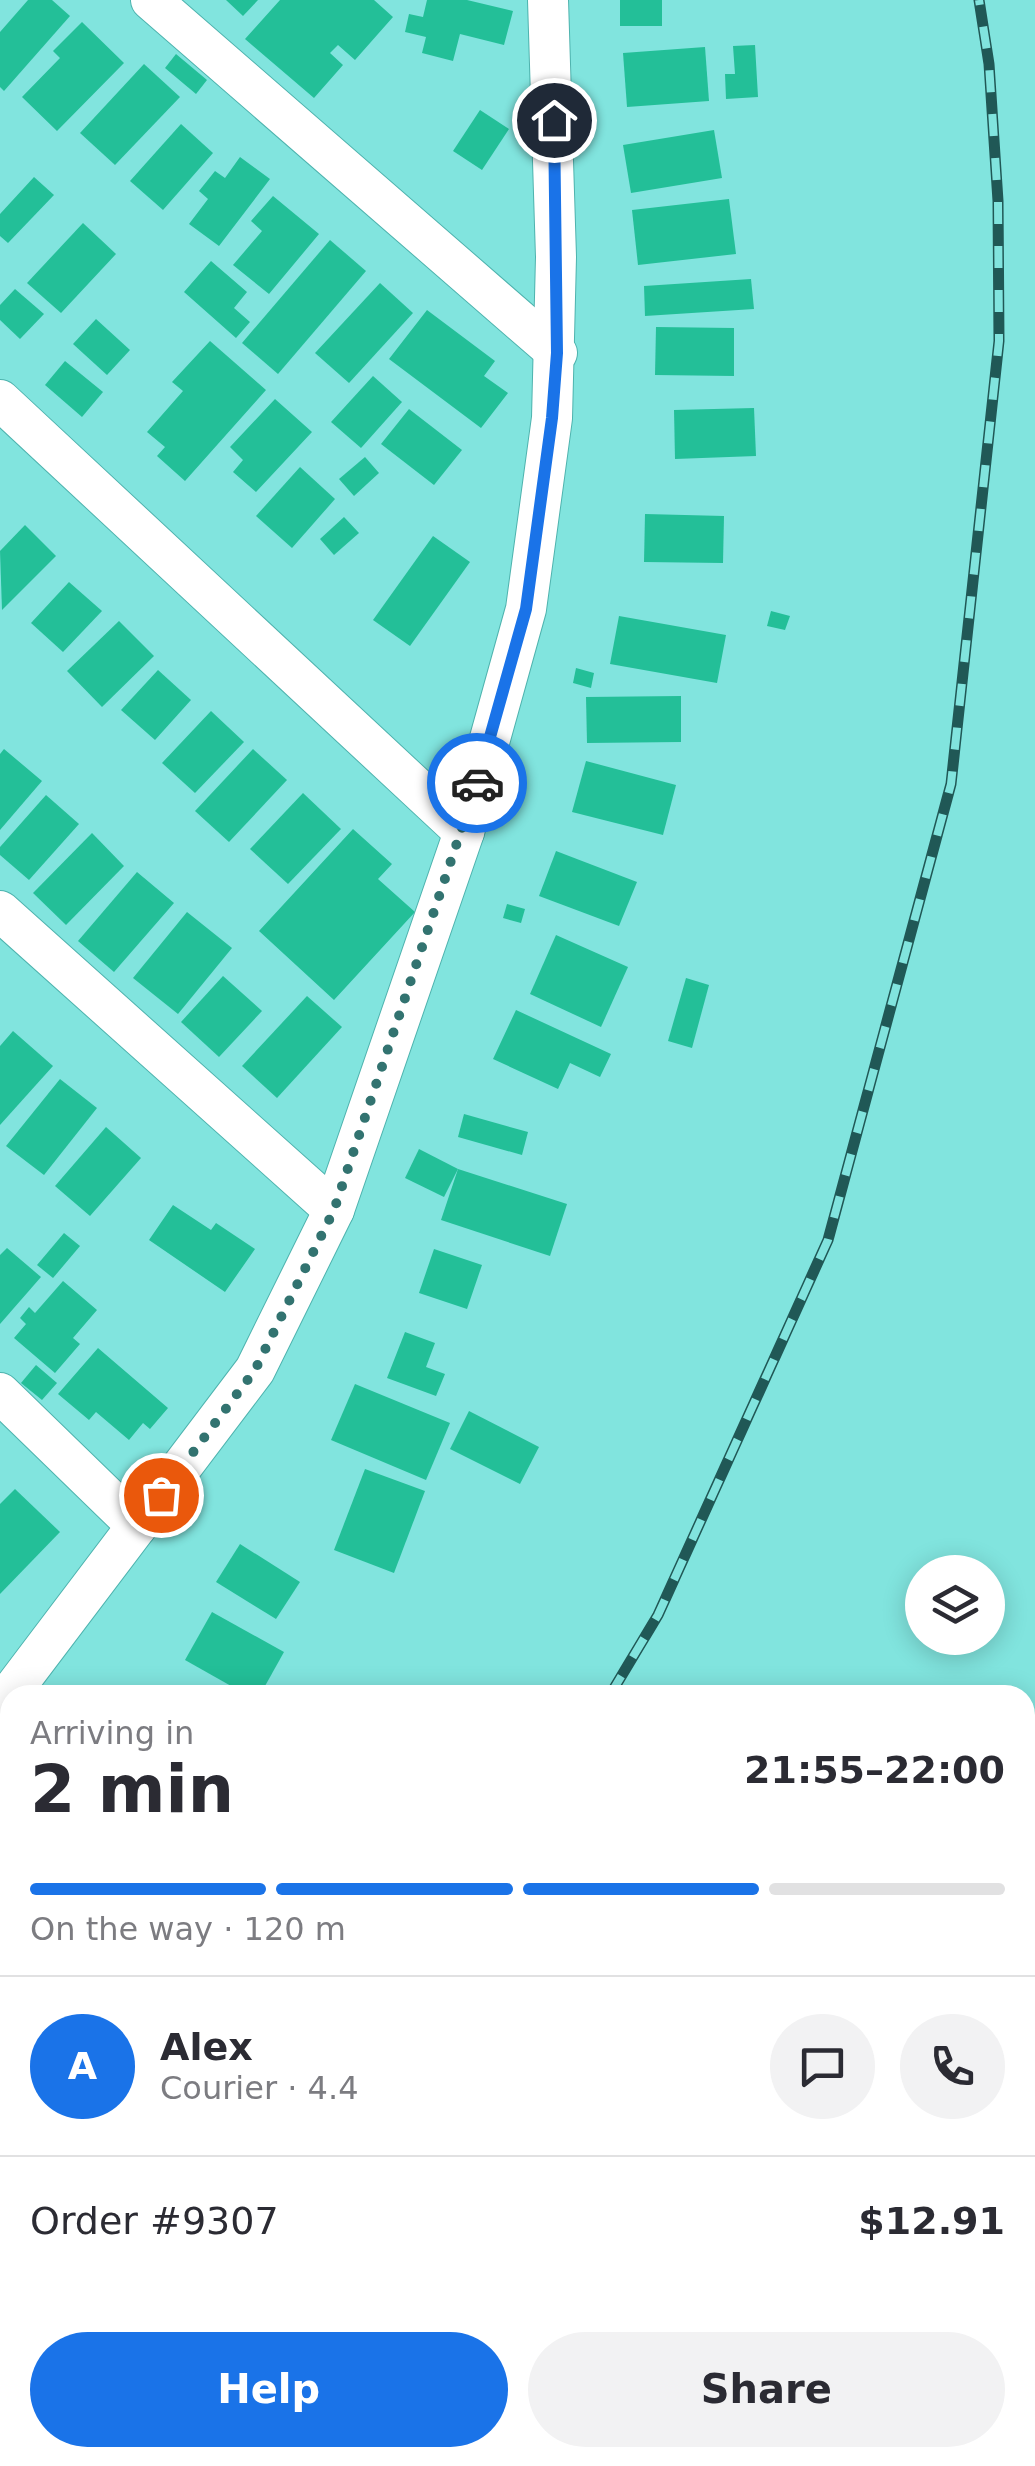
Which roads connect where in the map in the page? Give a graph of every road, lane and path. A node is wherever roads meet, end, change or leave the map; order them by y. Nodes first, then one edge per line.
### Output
1 (151, 0) edge
2 (548, 0) edge
3 (557, 353) junction
4 (0, 400) edge
5 (464, 832) junction
6 (0, 911) edge
7 (334, 1210) junction
8 (0, 1394) edge
9 (137, 1526) junction
10 (16, 1685) edge

1 - 3 street
2 - 3 street
3 - 5 street
4 - 5 street
5 - 7 street
6 - 7 street
7 - 9 street
8 - 9 street
9 - 10 street

